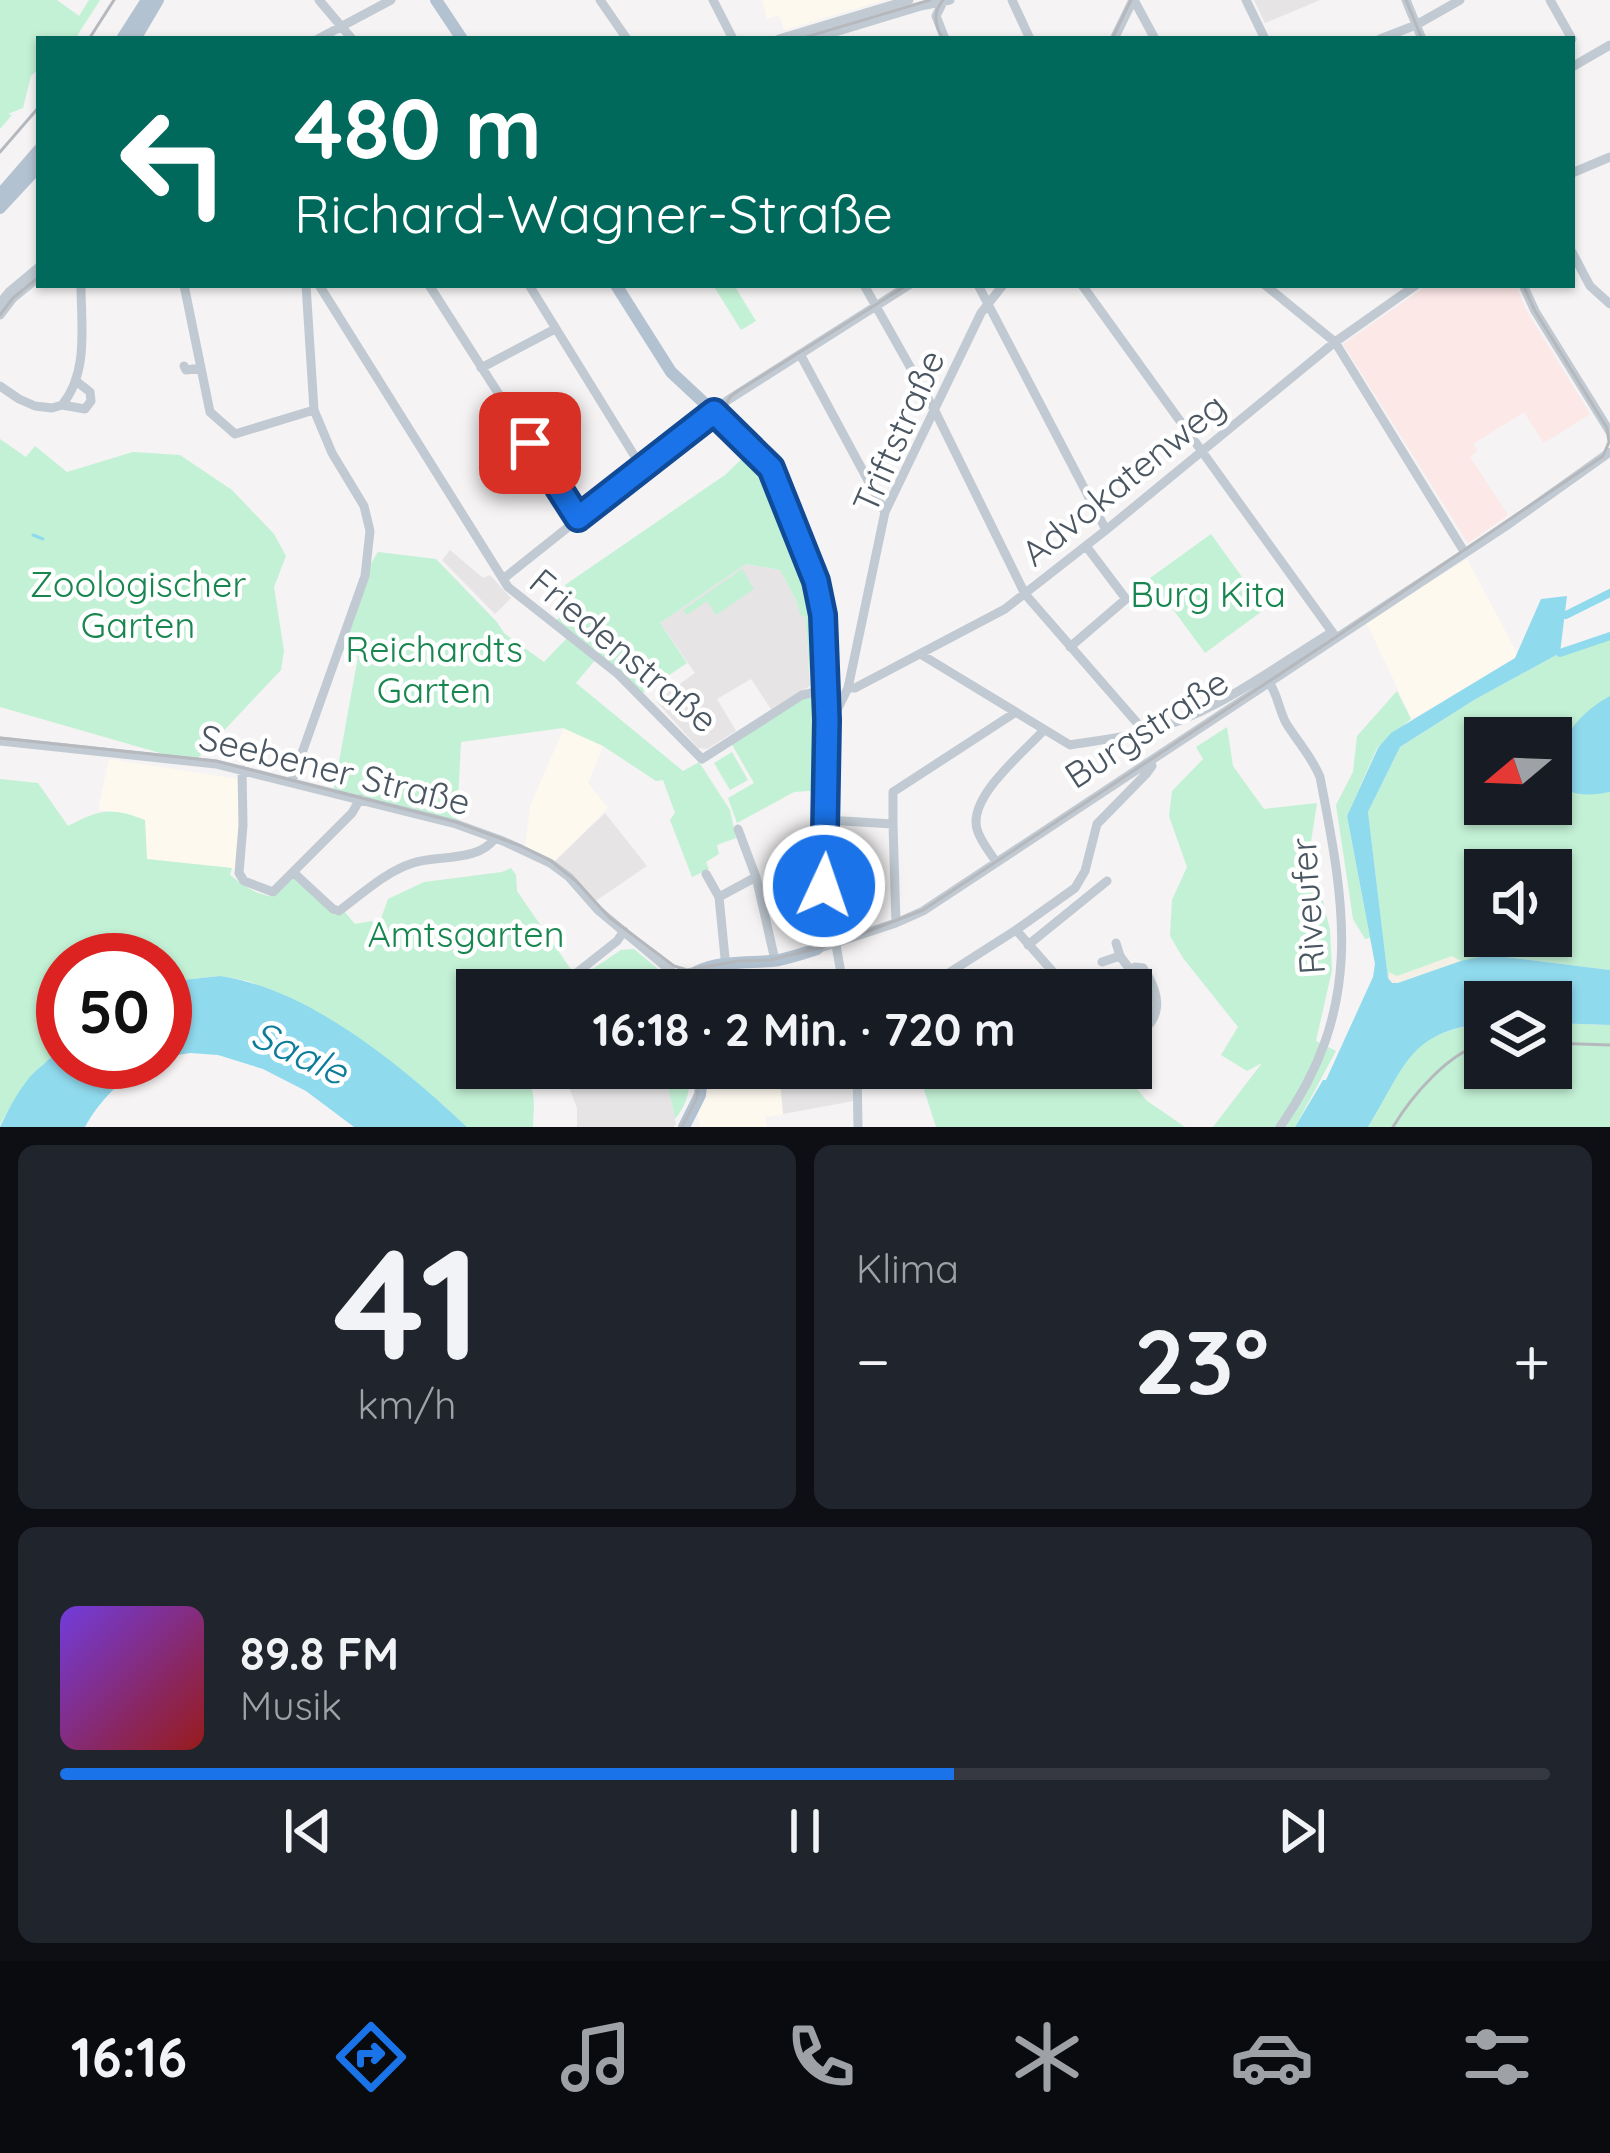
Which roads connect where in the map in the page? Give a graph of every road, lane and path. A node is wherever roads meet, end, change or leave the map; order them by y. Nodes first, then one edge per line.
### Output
1 (147, 0) edge
2 (158, 0) edge
3 (320, 0) edge
4 (391, 0) edge
5 (436, 0) edge
6 (600, 0) edge
7 (713, 0) edge
8 (909, 0) edge
9 (1012, 0) edge
10 (1133, 0) edge
11 (1246, 0) edge
12 (1406, 0) edge
13 (1460, 0) edge
14 (1550, 0) edge
15 (946, 1) edge
16 (1416, 25) junction
17 (342, 26) junction
18 (124, 36) edge
19 (137, 36) edge
20 (324, 36) edge
21 (350, 36) edge
22 (460, 36) edge
23 (625, 36) edge
24 (732, 36) edge
25 (789, 36) edge
26 (822, 36) edge
27 (944, 36) edge
28 (1029, 36) edge
29 (1115, 36) edge
30 (1153, 36) edge
31 (1264, 36) edge
32 (1388, 36) edge
33 (1421, 36) edge
34 (1570, 36) edge
35 (1575, 44) edge
36 (1610, 45) edge
37 (1584, 60) junction
38 (1575, 65) edge
39 (36, 153) edge
40 (1610, 157) edge
41 (36, 169) edge
42 (1575, 172) edge
43 (0, 195) edge
44 (0, 208) edge
45 (1575, 258) edge
46 (36, 270) edge
47 (36, 279) edge
48 (81, 288) edge
49 (185, 288) edge
50 (306, 288) edge
51 (321, 288) edge
52 (431, 288) edge
53 (531, 288) edge
54 (618, 288) edge
55 (866, 288) edge
56 (904, 288) edge
57 (980, 288) edge
58 (1000, 288) edge
59 (1084, 288) edge
60 (1269, 288) edge
61 (1409, 288) edge
62 (1524, 288) edge
63 (0, 303) edge
64 (988, 303) junction
65 (1610, 304) edge
66 (876, 307) junction
67 (0, 315) edge
68 (555, 328) junction
69 (1335, 342) junction
70 (800, 355) junction
71 (184, 366) dead end
72 (201, 368) junction
73 (481, 368) junction
74 (76, 382) junction
75 (0, 386) edge
76 (62, 405) junction
77 (314, 410) junction
78 (935, 411) junction
79 (714, 412) junction
80 (1610, 433) edge
81 (1200, 452) junction
82 (1610, 452) edge
83 (642, 468) junction
84 (886, 512) junction
85 (578, 518) junction
86 (1106, 530) junction
87 (1086, 546) junction
88 (1465, 553) junction
89 (502, 579) junction
90 (1025, 594) junction
91 (1335, 635) junction
92 (1070, 647) junction
93 (922, 654) junction
94 (1270, 684) junction
95 (848, 688) junction
96 (826, 690) junction
97 (1016, 712) junction
98 (827, 720) junction
99 (1044, 730) junction
100 (1145, 732) junction
101 (0, 741) edge
102 (1150, 761) junction
103 (242, 770) junction
104 (292, 781) junction
105 (360, 799) junction
106 (827, 820) junction
107 (893, 824) junction
108 (738, 829) dead end
109 (495, 838) junction
110 (788, 846) dead end
111 (996, 862) junction
112 (293, 872) junction
113 (706, 874) dead end
114 (756, 877) junction
115 (1106, 881) dead end
116 (824, 886) junction
117 (719, 897) junction
118 (896, 923) junction
119 (1016, 930) junction
120 (624, 931) junction
121 (1116, 943) dead end
122 (836, 945) junction
123 (1028, 945) junction
124 (817, 949) junction
125 (1120, 956) junction
126 (725, 958) dead end
127 (775, 961) junction
128 (1102, 962) dead end
129 (581, 969) edge
130 (664, 969) edge
131 (707, 969) edge
132 (840, 969) edge
133 (955, 969) edge
134 (1050, 969) edge
135 (1130, 969) edge
136 (1152, 987) edge
137 (1152, 1021) edge
138 (701, 1089) edge
139 (858, 1089) edge
140 (688, 1126) edge
141 (859, 1127) edge
142 (1280, 1127) edge

1 - 18 main road
2 - 19 main road
3 - 17 street
4 - 17 street
5 - 22 main road
6 - 23 street
7 - 24 street
8 - 25 street
9 - 28 street
10 - 29 street
10 - 30 street
11 - 31 street
12 - 16 street
13 - 16 street
14 - 34 street
15 - 26 street
15 - 27 street
16 - 32 street
16 - 33 street
17 - 20 street
17 - 21 street
35 - 37 street
36 - 37 street
37 - 38 street
39 - 43 main road
40 - 42 street
41 - 44 main road
45 - 65 street
46 - 63 street
47 - 67 street
48 - 74 street
49 - 72 street
50 - 77 street
51 - 89 street, Friedenstraße
52 - 73 street
53 - 68 street
54 - 79 main road
55 - 66 street
56 - 66 street
57 - 64 street
58 - 64 street, Triftstraße
59 - 81 street
60 - 69 street
61 - 69 street, Advokatenweg
62 - 80 street
64 - 78 street, Triftstraße
64 - 86 street
66 - 70 street
66 - 78 street
68 - 73 street
68 - 83 street
69 - 81 street, Advokatenweg
69 - 88 street
70 - 79 street
70 - 84 street
71 - 72 street
72 - 77 street
73 - 85 street
74 - 76 street
74 - 76 street
75 - 76 street
77 - 104 street
78 - 84 street, Triftstraße
78 - 90 street
79 - 83 street
79 - 96 main road
81 - 86 street, Advokatenweg
81 - 91 street
82 - 88 street, Burgstraße
83 - 85 street
84 - 95 street, Triftstraße
85 - 89 street
86 - 87 street, Advokatenweg
87 - 90 street, Advokatenweg
87 - 92 street
88 - 91 street, Burgstraße
89 - 96 street, Friedenstraße
90 - 92 street
90 - 93 street, Advokatenweg
91 - 94 street, Burgstraße
91 - 100 street
92 - 100 street
93 - 95 street, Advokatenweg
93 - 97 street
94 - 102 street, Burgstraße
94 - 142 street, Riveufer
95 - 98 street, Triftstraße
96 - 98 main road
97 - 99 street
97 - 107 street
98 - 106 main road
99 - 100 street
99 - 111 street
101 - 103 street, Seebener Straße
102 - 111 street, Burgstraße
102 - 119 street
103 - 104 street, Seebener Straße
103 - 112 street
104 - 105 street, Seebener Straße
105 - 109 street, Seebener Straße
105 - 112 street
106 - 107 street
106 - 116 main road
107 - 118 street
108 - 114 street
109 - 112 street
109 - 120 street, Seebener Straße
110 - 116 street
111 - 118 street, Burgstraße
113 - 117 street
114 - 117 street
114 - 127 street
115 - 123 street
116 - 124 main road
117 - 126 street
118 - 122 street, Burgstraße
119 - 123 street
119 - 133 street
120 - 129 street
120 - 130 street, Seebener Straße
121 - 125 street
122 - 124 street, Burgstraße
122 - 132 street
123 - 134 street
124 - 127 main road, Burgstraße
125 - 128 street
125 - 135 street
127 - 131 main road, Burgstraße
136 - 137 street
138 - 140 main road
139 - 141 street

